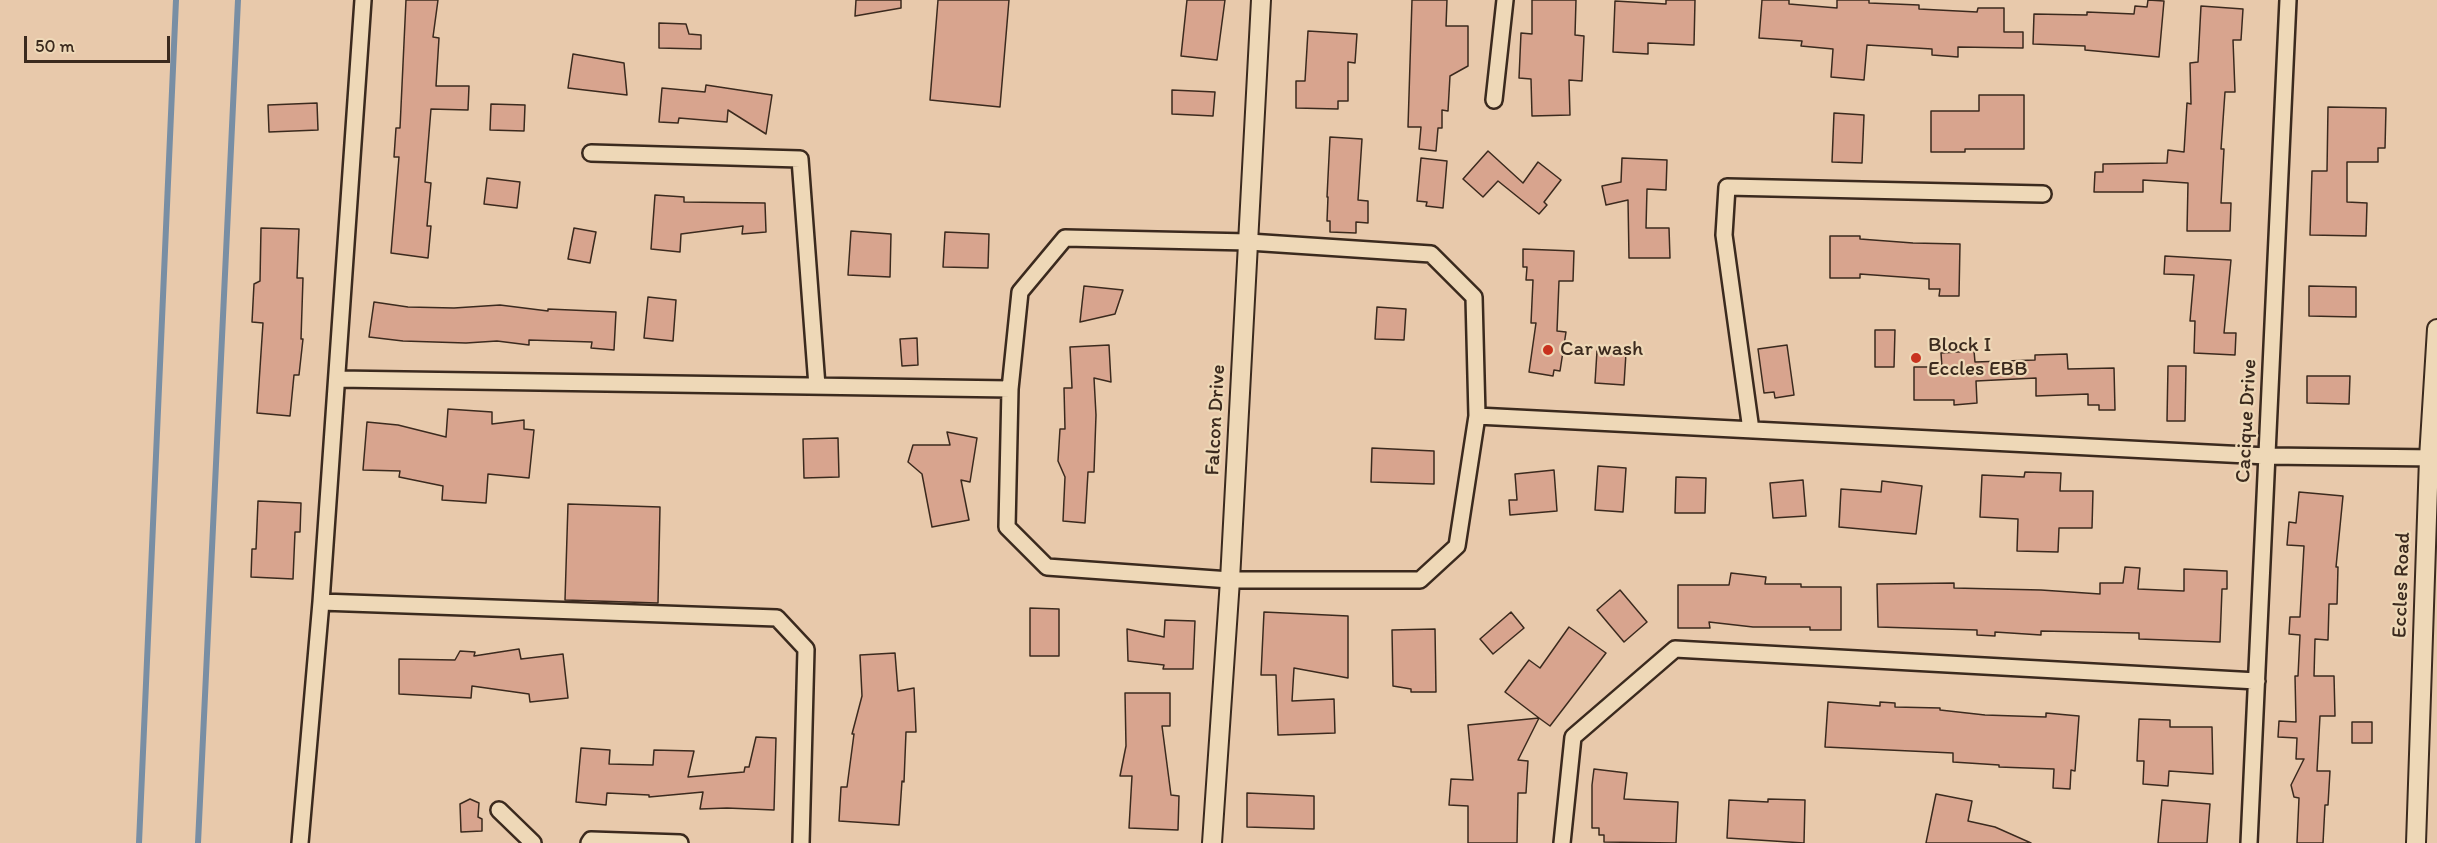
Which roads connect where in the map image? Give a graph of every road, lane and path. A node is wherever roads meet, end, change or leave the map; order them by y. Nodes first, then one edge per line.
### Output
1 (363, 0) edge
2 (1261, 0) edge
3 (1505, 0) edge
4 (2288, 0) edge
5 (1494, 100) dead end
6 (591, 153) dead end
7 (2043, 194) dead end
8 (1249, 242) junction
9 (2437, 330) edge
10 (336, 379) junction
11 (817, 386) junction
12 (1010, 389) junction
13 (1477, 416) junction
14 (1751, 430) junction
15 (2267, 456) junction
16 (2433, 458) edge
17 (1230, 580) junction
18 (321, 602) junction
19 (2257, 681) junction
20 (499, 810) dead end
21 (300, 843) edge
22 (533, 843) edge
23 (589, 843) edge
24 (680, 843) edge
25 (801, 843) edge
26 (1212, 843) edge
27 (1562, 843) edge
28 (2249, 843) edge
29 (2416, 843) edge

1 - 10 street
2 - 8 street, Falcon Drive
3 - 5 street
4 - 15 street, Cacique Drive
6 - 11 street
7 - 14 street
8 - 12 street
8 - 13 street
8 - 17 street, Falcon Drive
9 - 16 street, Eccles Road
10 - 11 street
10 - 18 street
11 - 12 street
12 - 17 street
13 - 14 street
13 - 17 street
14 - 15 street
15 - 16 street
15 - 19 street, Cacique Drive
16 - 29 street, Eccles Road
17 - 26 street, Falcon Drive
18 - 21 street
18 - 25 street
19 - 27 street
19 - 28 street, Cacique Drive
20 - 22 street
23 - 24 street

